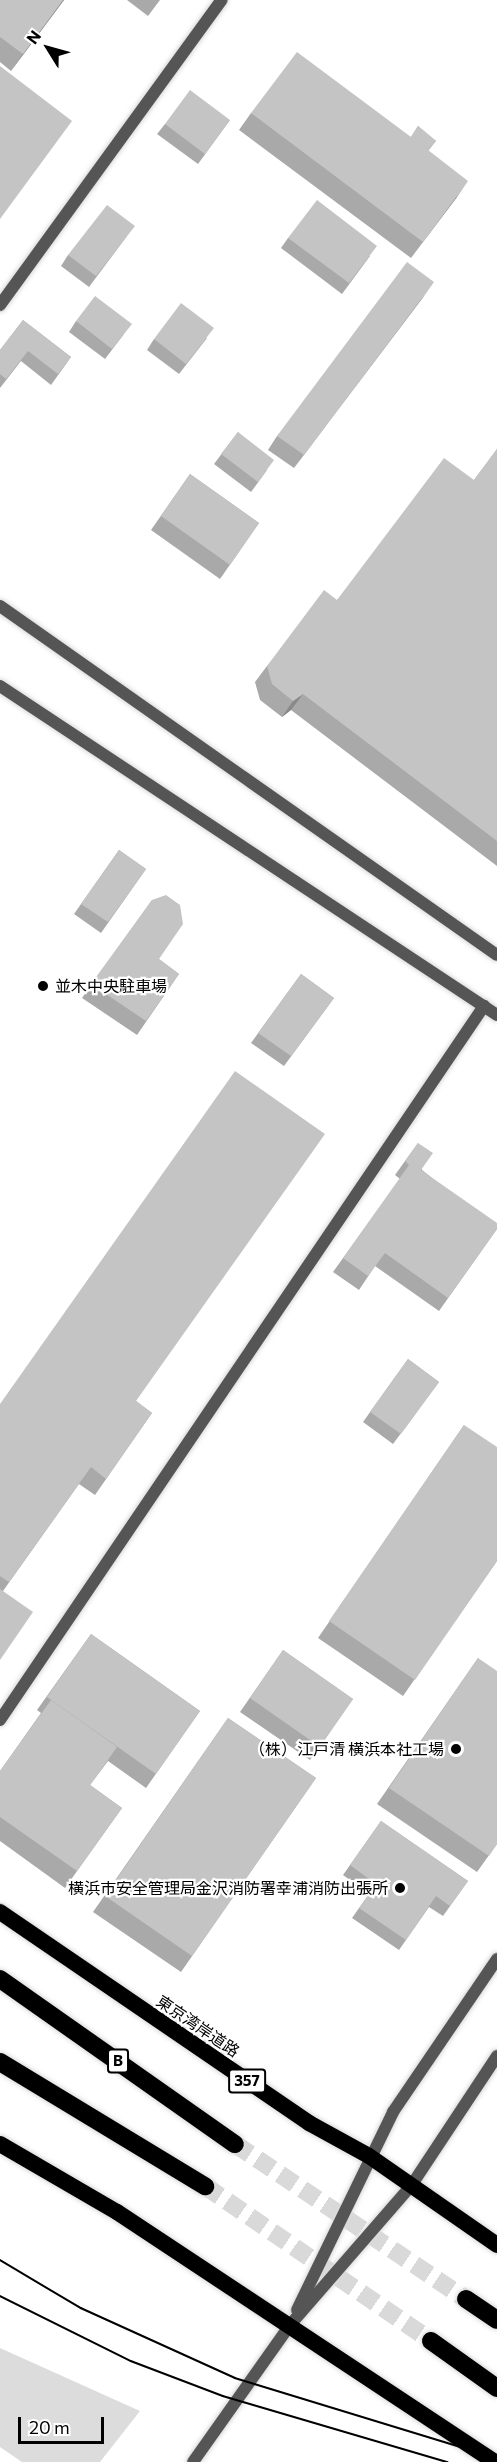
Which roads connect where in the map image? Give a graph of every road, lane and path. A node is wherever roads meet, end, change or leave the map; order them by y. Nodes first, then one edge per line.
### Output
1 (222, 0) edge
2 (0, 305) edge
3 (0, 606) edge
4 (0, 686) edge
5 (497, 955) edge
6 (484, 1006) junction
7 (497, 1015) edge
8 (0, 1720) edge
9 (0, 1912) edge
10 (497, 1959) edge
11 (0, 1979) edge
12 (497, 2056) edge
13 (0, 2062) edge
14 (0, 2144) edge
15 (235, 2144) tunnel mouth
16 (369, 2156) junction
17 (205, 2186) tunnel mouth
18 (411, 2186) junction
19 (497, 2245) edge
20 (466, 2299) tunnel mouth
21 (497, 2320) edge
22 (290, 2325) junction
23 (431, 2341) tunnel mouth
24 (497, 2388) edge
25 (193, 2462) edge
26 (495, 2462) edge

1 - 2 street
3 - 5 street
4 - 6 street
6 - 7 street
6 - 8 street
9 - 16 highway, 東京湾岸道路 / 357
10 - 16 street
11 - 15 highway, B
12 - 18 street
13 - 17 highway
14 - 22 highway
16 - 18 highway, 東京湾岸道路 / 357
16 - 22 street
18 - 19 highway, 東京湾岸道路 / 357
18 - 22 street
20 - 21 highway
22 - 25 street
22 - 26 highway
23 - 24 highway

